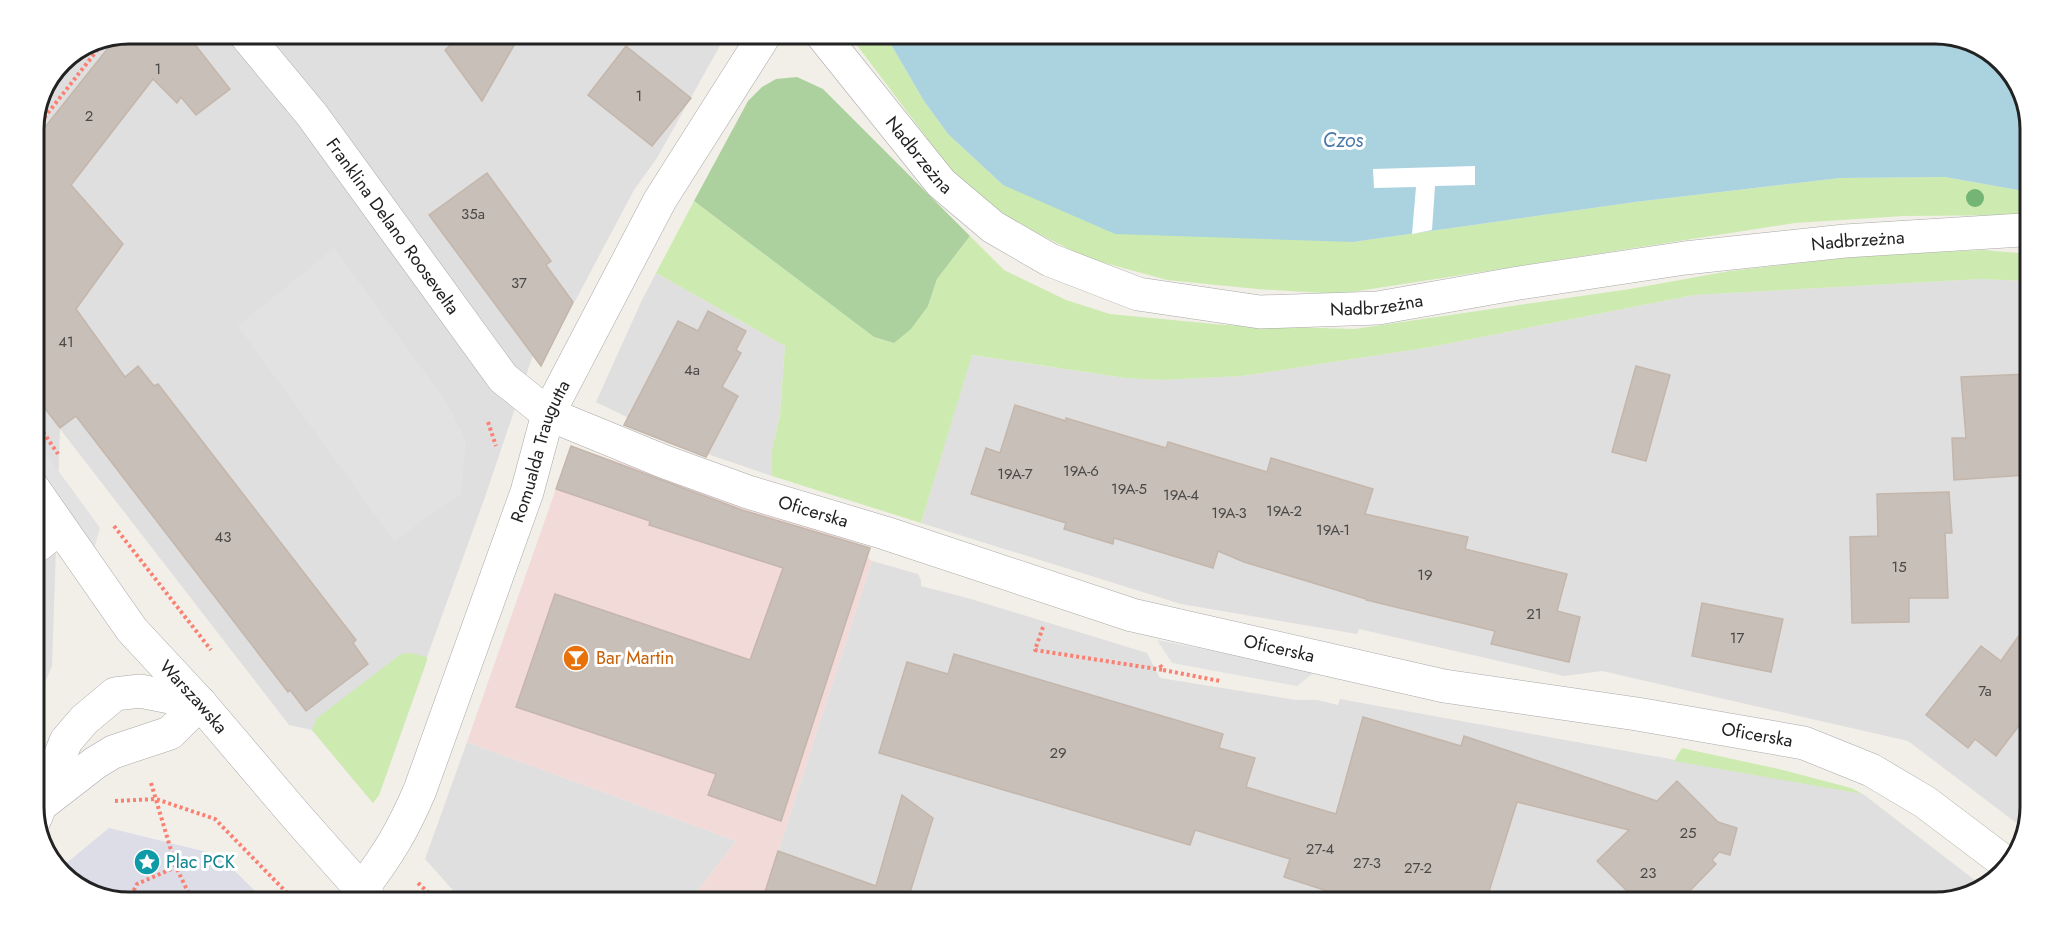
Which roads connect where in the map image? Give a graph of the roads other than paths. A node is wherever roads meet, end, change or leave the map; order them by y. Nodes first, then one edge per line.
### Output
1 (252, 43) edge
2 (760, 43) edge
3 (829, 43) edge
4 (2019, 230) edge
5 (548, 414) junction
6 (44, 504) edge
7 (64, 533) junction
8 (44, 548) edge
9 (200, 703) junction
10 (44, 799) edge
11 (44, 808) edge
12 (2001, 860) edge
13 (364, 892) edge
14 (366, 892) edge

1 - 5 street, Franklina Delano Roosevelta
2 - 5 street, Romualda Traugutta
3 - 4 street, Nadbrzeżna
5 - 12 street, Oficerska
5 - 14 street, Romualda Traugutta
6 - 7 street, Warszawska
7 - 8 lane
7 - 9 street, Warszawska
9 - 10 street
9 - 11 street
9 - 13 street, Warszawska

